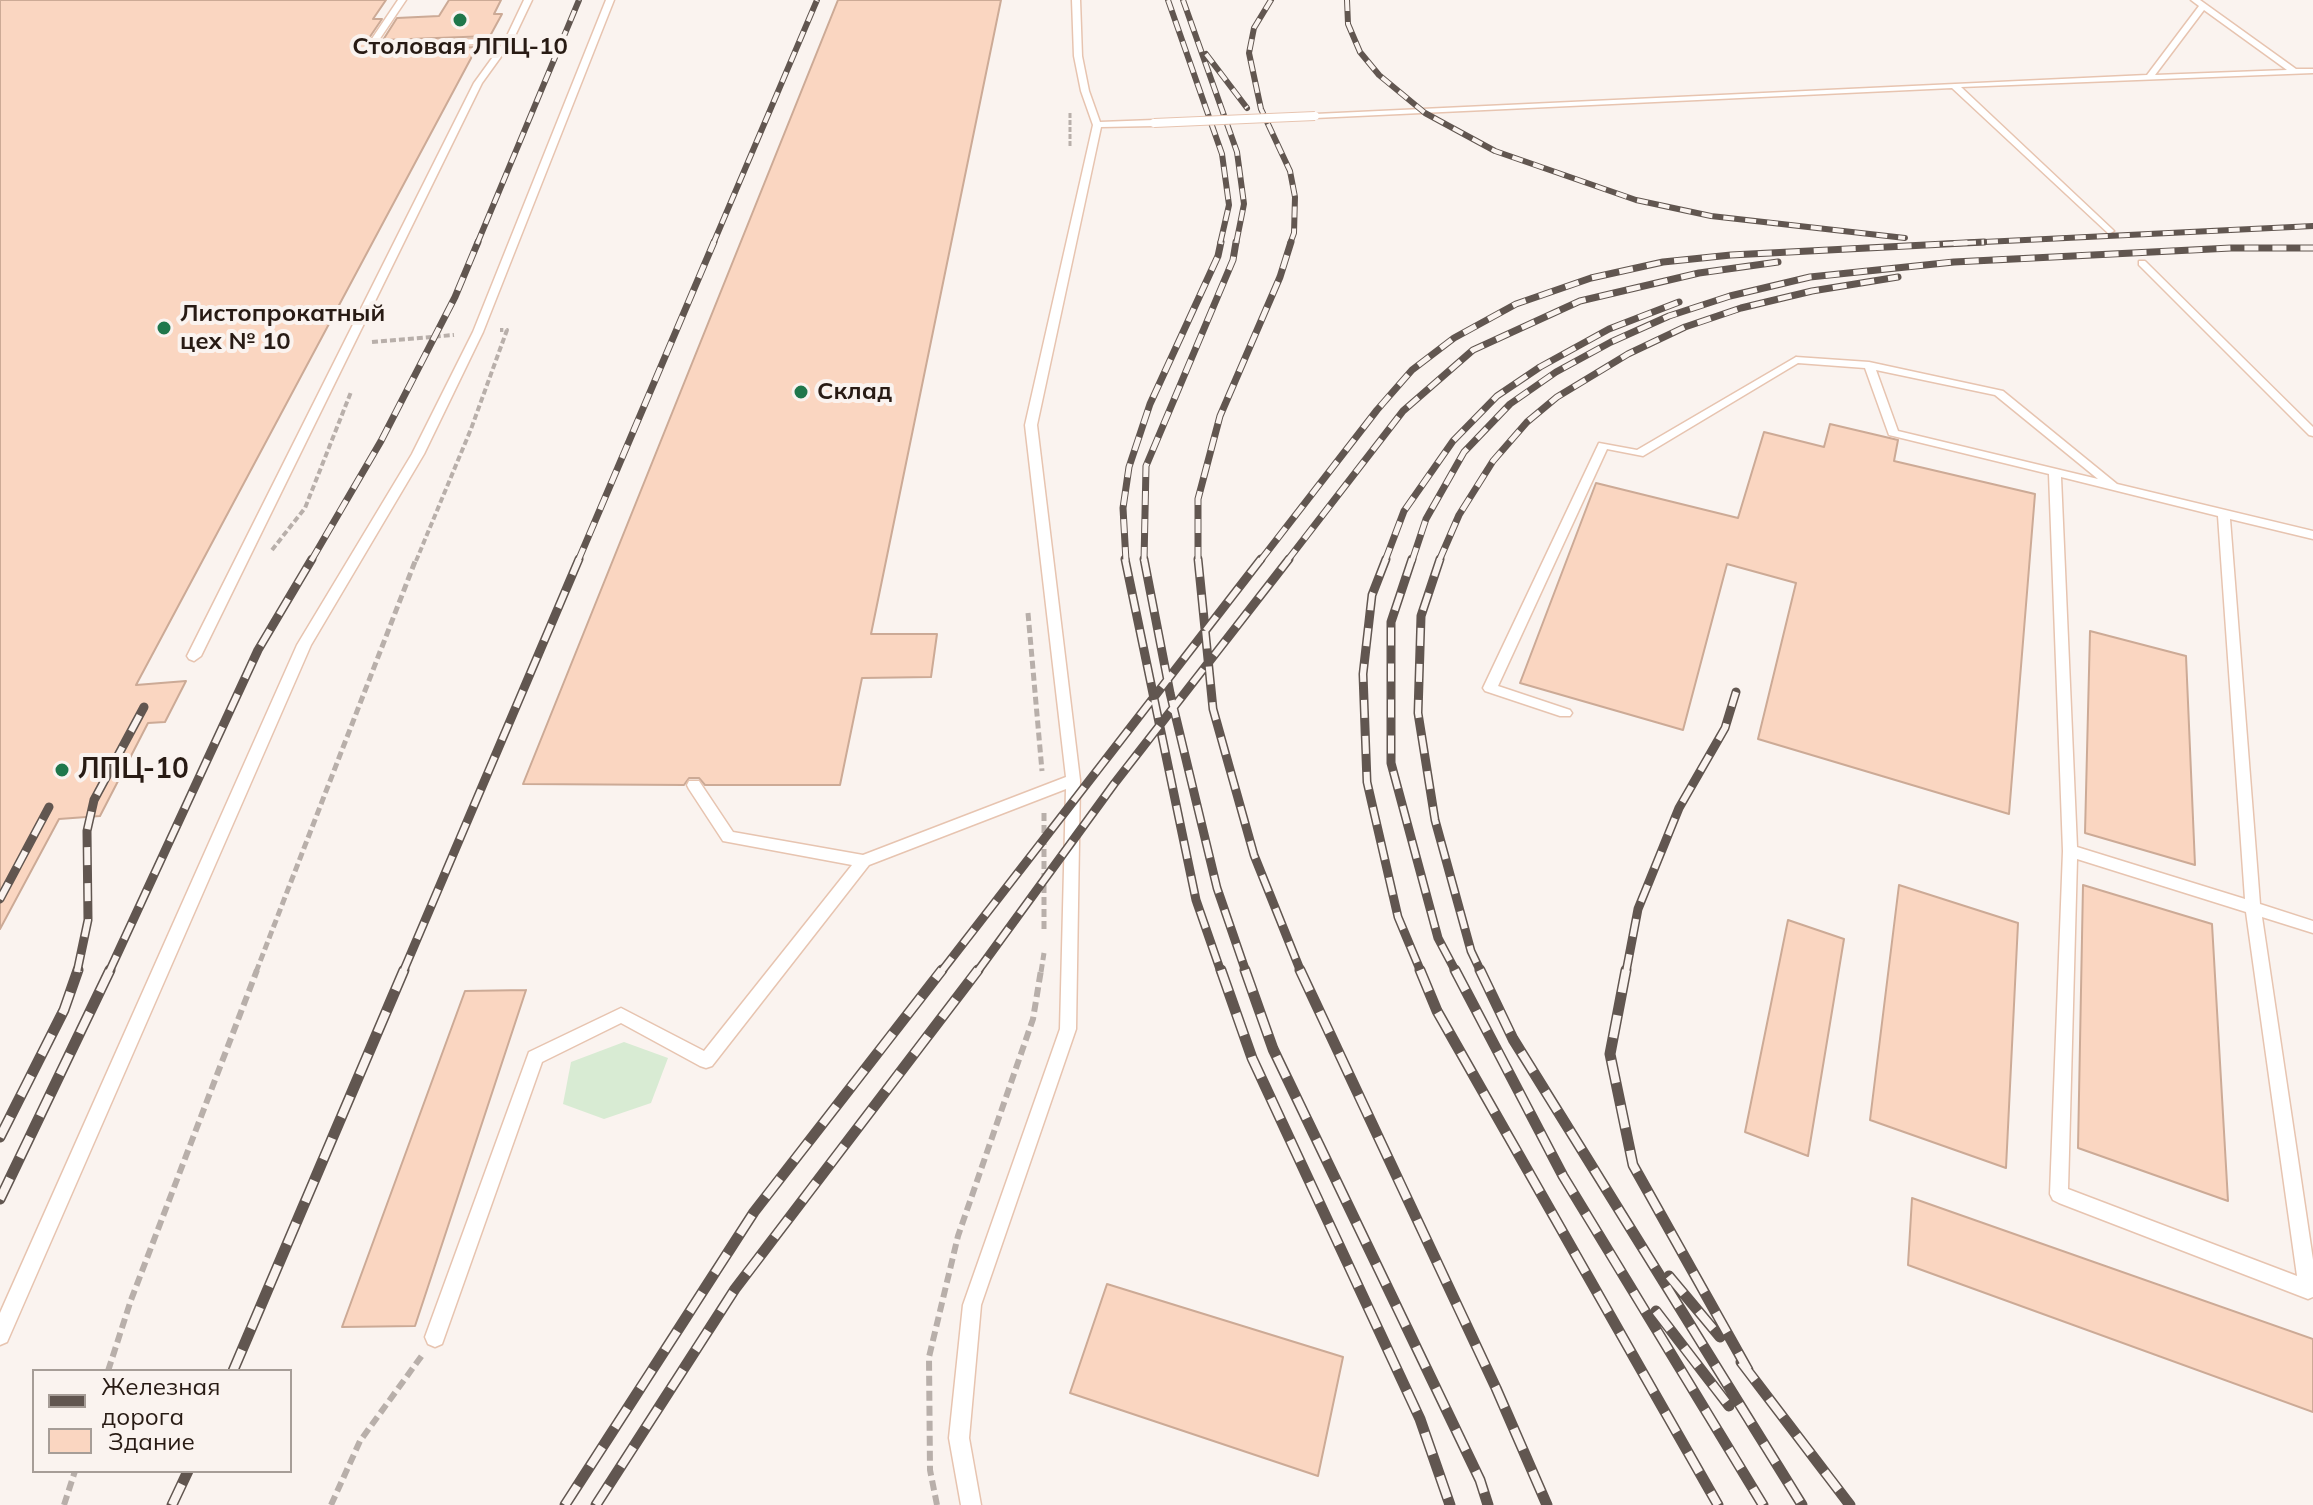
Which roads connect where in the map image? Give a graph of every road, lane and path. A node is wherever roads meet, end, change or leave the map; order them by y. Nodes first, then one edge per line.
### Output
1 (402, 0) edge
2 (528, 0) edge
3 (610, 0) edge
4 (1076, 0) edge
5 (2199, 3) edge
6 (509, 40) junction
7 (2313, 71) edge
8 (2295, 72) junction
9 (2148, 79) junction
10 (1954, 85) junction
11 (1085, 91) junction
12 (1097, 125) junction
13 (1070, 154) dead end
14 (2109, 231) dead end
15 (2142, 263) dead end
16 (478, 332) junction
17 (370, 342) dead end
18 (1869, 365) junction
19 (2313, 433) edge
20 (2055, 473) junction
21 (2112, 485) junction
22 (2224, 514) junction
23 (2313, 535) edge
24 (1028, 607) dead end
25 (194, 656) dead end
26 (1565, 713) dead end
27 (1073, 780) junction
28 (694, 785) dead end
29 (1043, 792) junction
30 (2070, 851) junction
31 (864, 861) junction
32 (2253, 910) junction
33 (2313, 927) edge
34 (0, 1335) edge
35 (435, 1337) joint
36 (109, 1369) edge
37 (74, 1473) edge
38 (64, 1505) edge
39 (331, 1505) edge
40 (937, 1505) edge
41 (971, 1505) edge

1 - 6 lane
2 - 6 lane
3 - 16 lane
4 - 11 lane
5 - 8 lane
5 - 9 lane
6 - 25 lane
7 - 8 lane
8 - 9 lane
9 - 10 lane
10 - 12 lane, bridge
10 - 14 lane
11 - 12 lane
11 - 13 path
12 - 27 lane
15 - 19 lane
16 - 17 path
16 - 34 lane
16 - 36 path
18 - 20 lane
18 - 21 lane
18 - 26 lane
20 - 21 lane
20 - 30 lane
21 - 22 lane
22 - 23 lane
22 - 32 lane
24 - 29 path
27 - 29 lane
27 - 41 lane
28 - 31 lane
29 - 31 lane
29 - 40 path
30 - 32 lane
30 - 32 lane
31 - 35 lane
32 - 33 lane
35 - 39 path
37 - 38 path

